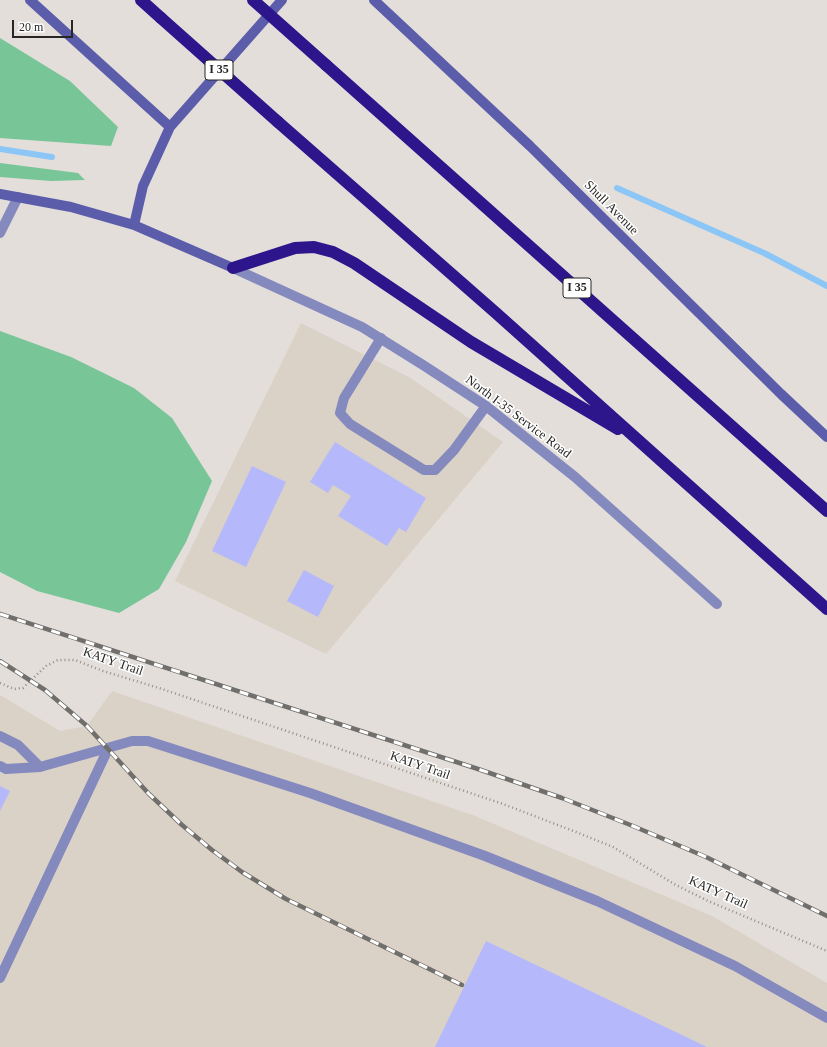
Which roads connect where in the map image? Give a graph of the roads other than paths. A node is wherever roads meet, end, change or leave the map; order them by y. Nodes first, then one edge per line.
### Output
1 (30, 0) edge
2 (141, 0) edge
3 (253, 0) edge
4 (282, 0) edge
5 (374, 0) edge
6 (170, 127) junction
7 (0, 194) edge
8 (18, 197) junction
9 (134, 225) junction
10 (0, 234) edge
11 (233, 268) junction
12 (381, 338) junction
13 (486, 406) junction
14 (827, 437) edge
15 (641, 442) junction
16 (827, 511) edge
17 (717, 604) dead end
18 (827, 609) edge
19 (0, 736) edge
20 (108, 749) junction
21 (0, 766) edge
22 (40, 767) junction
23 (4, 958) edge
24 (0, 978) edge
25 (827, 1018) edge

1 - 6 street
2 - 15 highway, I 35, bridge
3 - 16 highway, I 35, bridge
4 - 6 street
5 - 14 street, Shull Avenue
6 - 9 street
7 - 8 street
8 - 9 street
8 - 10 street
9 - 11 street
11 - 12 street, North I-35 Service Road
11 - 15 highway
12 - 13 street, North I-35 Service Road
12 - 13 street
13 - 17 street, North I-35 Service Road
15 - 18 highway, I 35
19 - 22 street
20 - 22 street
20 - 23 street
20 - 25 street
21 - 22 street
23 - 24 street

